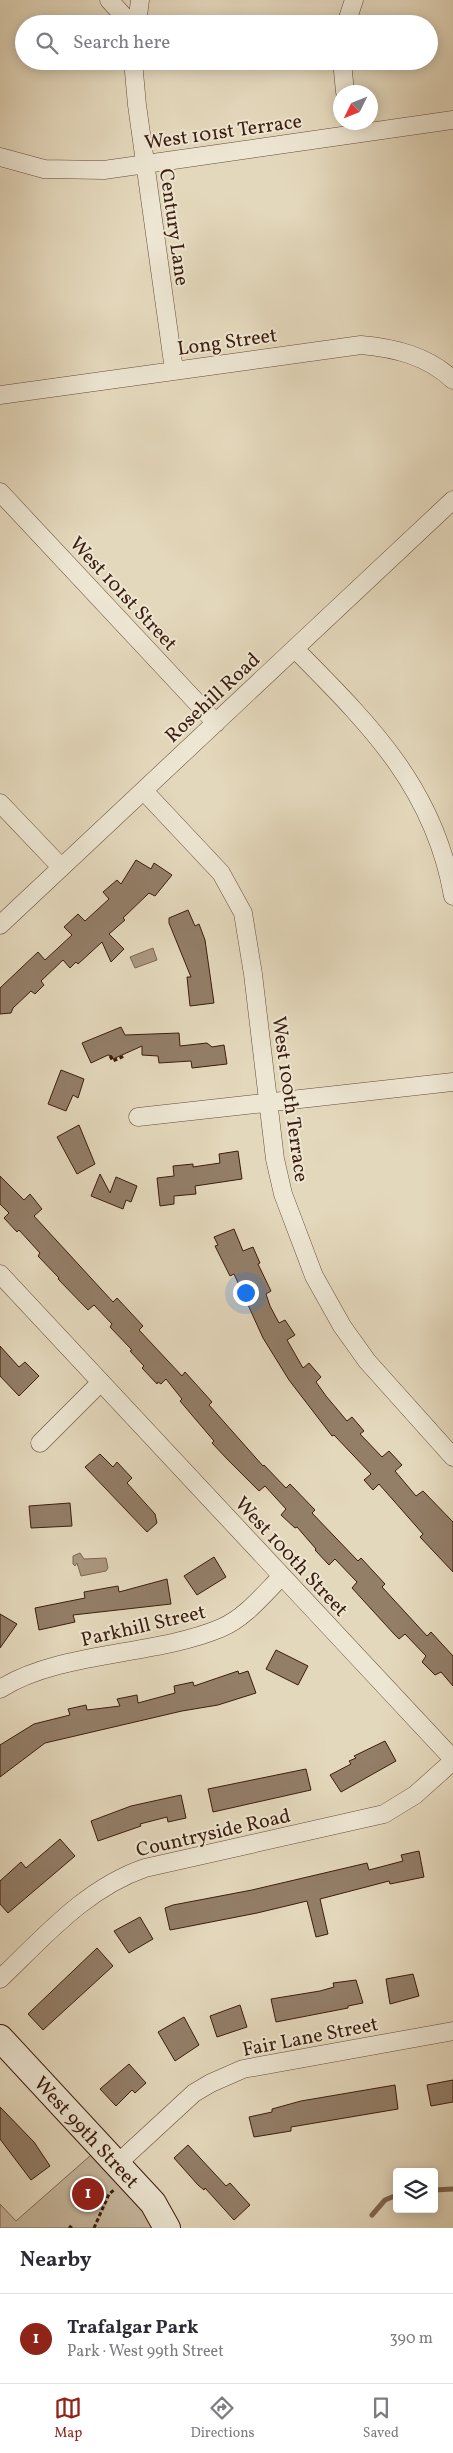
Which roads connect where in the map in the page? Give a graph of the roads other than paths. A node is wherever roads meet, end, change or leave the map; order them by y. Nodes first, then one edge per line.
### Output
1 (109, 0) edge
2 (140, 0) edge
3 (354, 0) edge
4 (123, 15) edge
5 (138, 15) edge
6 (349, 15) edge
7 (134, 70) edge
8 (343, 70) edge
9 (344, 85) edge
10 (453, 120) edge
11 (378, 127) edge
12 (344, 130) edge
13 (0, 157) edge
14 (145, 164) junction
15 (174, 370) junction
16 (453, 380) edge
17 (0, 395) edge
18 (0, 492) edge
19 (452, 503) edge
20 (295, 649) junction
21 (216, 723) junction
22 (144, 791) junction
23 (0, 803) edge
24 (61, 867) junction
25 (453, 896) edge
26 (0, 925) edge
27 (453, 1082) edge
28 (267, 1102) junction
29 (138, 1118) dead end
30 (0, 1274) edge
31 (101, 1382) junction
32 (40, 1443) dead end
33 (453, 1457) edge
34 (282, 1576) junction
35 (0, 1690) edge
36 (453, 1760) edge
37 (0, 1979) edge
38 (453, 2031) edge
39 (0, 2038) edge
40 (119, 2174) junction
41 (167, 2228) edge

1 - 4 street
2 - 5 street
3 - 6 street
7 - 14 street, Century Lane
8 - 9 street
10 - 11 street, West 101st Terrace
12 - 14 street, West 101st Terrace
13 - 14 street, West 101st Terrace
14 - 15 street, Century Lane
15 - 16 street, Long Street
15 - 17 street, Long Street
18 - 21 street, West 101st Street
19 - 20 street, Rosehill Road
20 - 21 street, Rosehill Road
20 - 25 street
21 - 22 street, Rosehill Road
22 - 24 street, Rosehill Road
22 - 28 street, West 100th Terrace
23 - 24 street
24 - 26 street, Rosehill Road
27 - 28 street
28 - 29 street
28 - 33 street, West 100th Terrace
30 - 31 street, West 100th Street
31 - 32 street
31 - 34 street, West 100th Street
34 - 35 street, Parkhill Street
34 - 36 street, West 100th Street
36 - 37 street, Countryside Road
38 - 40 street, Fair Lane Street
39 - 40 street, West 99th Street
40 - 41 street, West 99th Street

